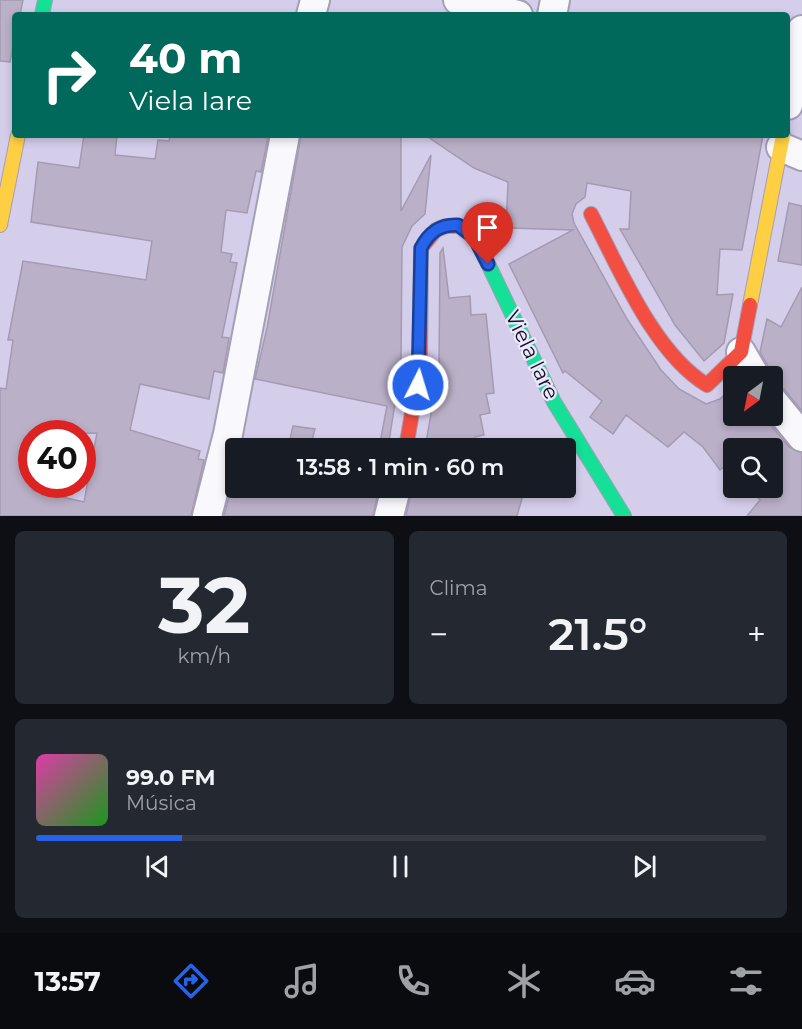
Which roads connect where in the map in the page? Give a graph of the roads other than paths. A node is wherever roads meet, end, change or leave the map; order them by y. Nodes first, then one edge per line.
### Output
1 (458, 0) edge
2 (506, 12) edge
3 (802, 30) edge
4 (790, 71) edge
5 (17, 138) edge
6 (284, 138) edge
7 (789, 146) edge
8 (591, 214) dead end
9 (0, 225) edge
10 (748, 364) edge
11 (783, 414) edge
12 (802, 437) edge
13 (408, 438) edge
14 (394, 498) edge
15 (207, 516) edge
16 (389, 516) edge
17 (624, 516) edge

1 - 2 street
3 - 4 street
5 - 9 street
6 - 15 street
7 - 10 street
8 - 10 street
11 - 12 street
13 - 17 street, Viela Iare
14 - 16 street

